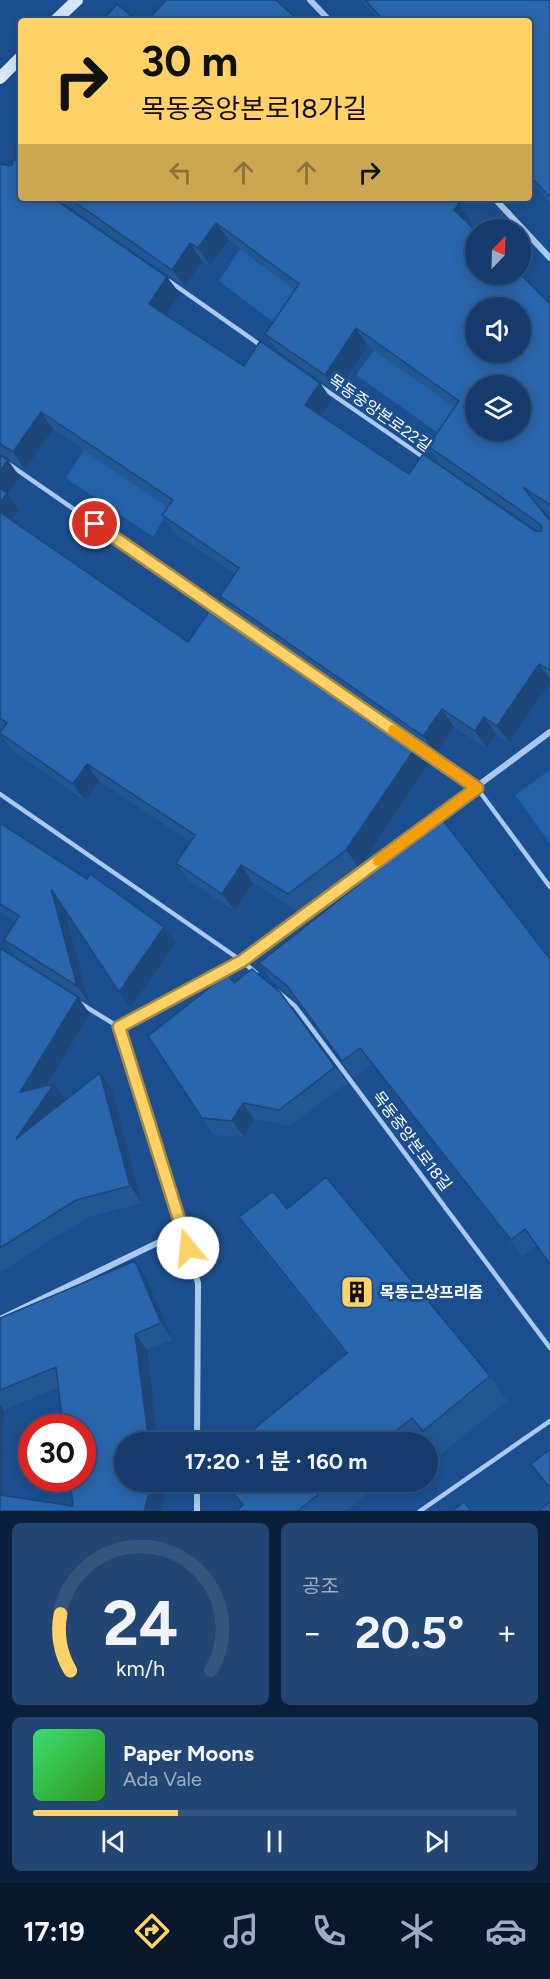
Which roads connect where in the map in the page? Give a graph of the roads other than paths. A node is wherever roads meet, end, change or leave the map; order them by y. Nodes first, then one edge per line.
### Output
1 (77, 0) edge
2 (310, 0) edge
3 (58, 18) edge
4 (327, 18) edge
5 (18, 60) edge
6 (0, 78) edge
7 (497, 201) edge
8 (550, 258) edge
9 (166, 280) edge
10 (265, 348) edge
11 (314, 382) edge
12 (0, 458) edge
13 (432, 464) edge
14 (224, 613) edge
15 (550, 732) edge
16 (409, 740) edge
17 (477, 788) junction
18 (0, 794) edge
19 (550, 887) edge
20 (242, 961) junction
21 (259, 976) edge
22 (277, 991) edge
23 (69, 996) edge
24 (119, 1027) junction
25 (182, 1231) junction
26 (0, 1319) edge
27 (550, 1348) edge
28 (550, 1421) edge
29 (197, 1432) edge
30 (197, 1492) edge
31 (197, 1511) edge
32 (420, 1511) edge

1 - 3 street
2 - 4 street
5 - 6 street
7 - 8 street
9 - 10 lane
11 - 13 lane, 목동중앙본로22길
12 - 14 lane
15 - 17 street
16 - 17 lane
17 - 19 lane
17 - 20 street
18 - 20 lane
20 - 21 lane
20 - 24 street
22 - 27 lane, 목동중앙본로18길
23 - 24 lane
24 - 25 street
25 - 26 street
25 - 29 street
28 - 32 lane
30 - 31 street

